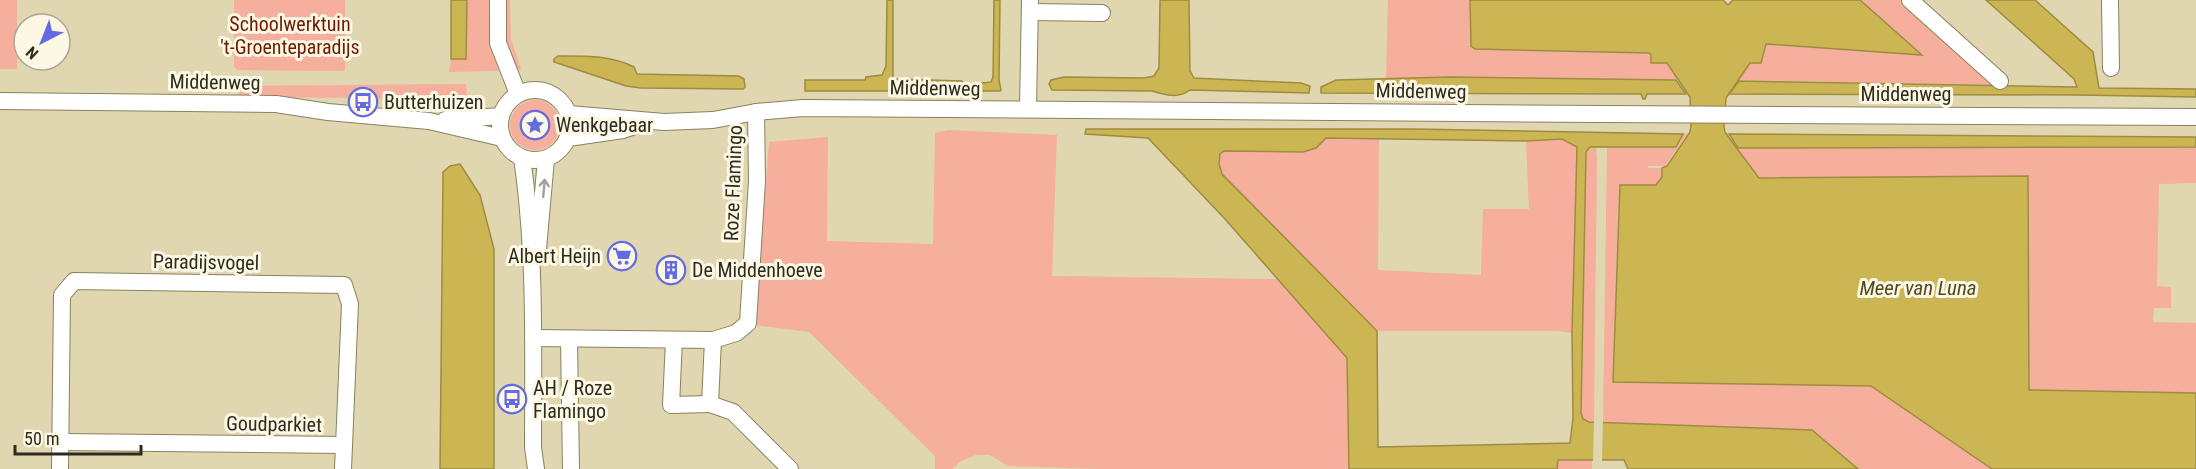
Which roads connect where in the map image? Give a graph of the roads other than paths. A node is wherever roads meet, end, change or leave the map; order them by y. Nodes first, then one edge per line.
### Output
1 (498, 0) edge
2 (1910, 0) edge
3 (2110, 0) edge
4 (1030, 6) edge
5 (1102, 13) dead end
6 (2111, 68) dead end
7 (2000, 81) dead end
8 (518, 94) junction
9 (0, 102) edge
10 (1028, 109) junction
11 (756, 112) junction
12 (569, 114) junction
13 (501, 116) junction
14 (2196, 117) edge
15 (429, 121) junction
16 (646, 122) junction
17 (502, 138) junction
18 (568, 138) junction
19 (522, 158) junction
20 (546, 159) junction
21 (533, 309) junction
22 (533, 338) junction
23 (570, 339) junction
24 (674, 340) junction
25 (712, 340) junction
26 (710, 404) junction
27 (61, 442) junction
28 (344, 445) junction
29 (60, 469) edge
30 (343, 469) edge
31 (536, 469) edge
32 (571, 469) edge
33 (790, 469) edge

1 - 8 street
2 - 7 street
3 - 6 street
4 - 5 street
4 - 10 street
8 - 12 street
8 - 13 street
9 - 15 street, Middenweg
10 - 11 street, Middenweg
10 - 14 street, Middenweg
11 - 16 street, Middenweg
11 - 25 street, Roze Flamingo
12 - 16 street, Middenweg
12 - 18 street
13 - 15 street, Middenweg
13 - 17 street
15 - 17 street, Middenweg
16 - 18 street, Middenweg
17 - 19 street
18 - 20 street
19 - 20 street
19 - 21 street
21 -> 20 street
21 - 22 street
22 - 23 street, Roze Flamingo
22 - 31 street
23 - 24 street, Roze Flamingo
23 - 32 street
24 - 25 street, Roze Flamingo
24 - 26 street
25 - 26 street
26 - 33 street
27 - 28 street, Goudparkiet
27 - 28 street, Paradijsvogel
27 - 29 street, Paradijsvogel
28 - 30 street, Paradijsvogel

